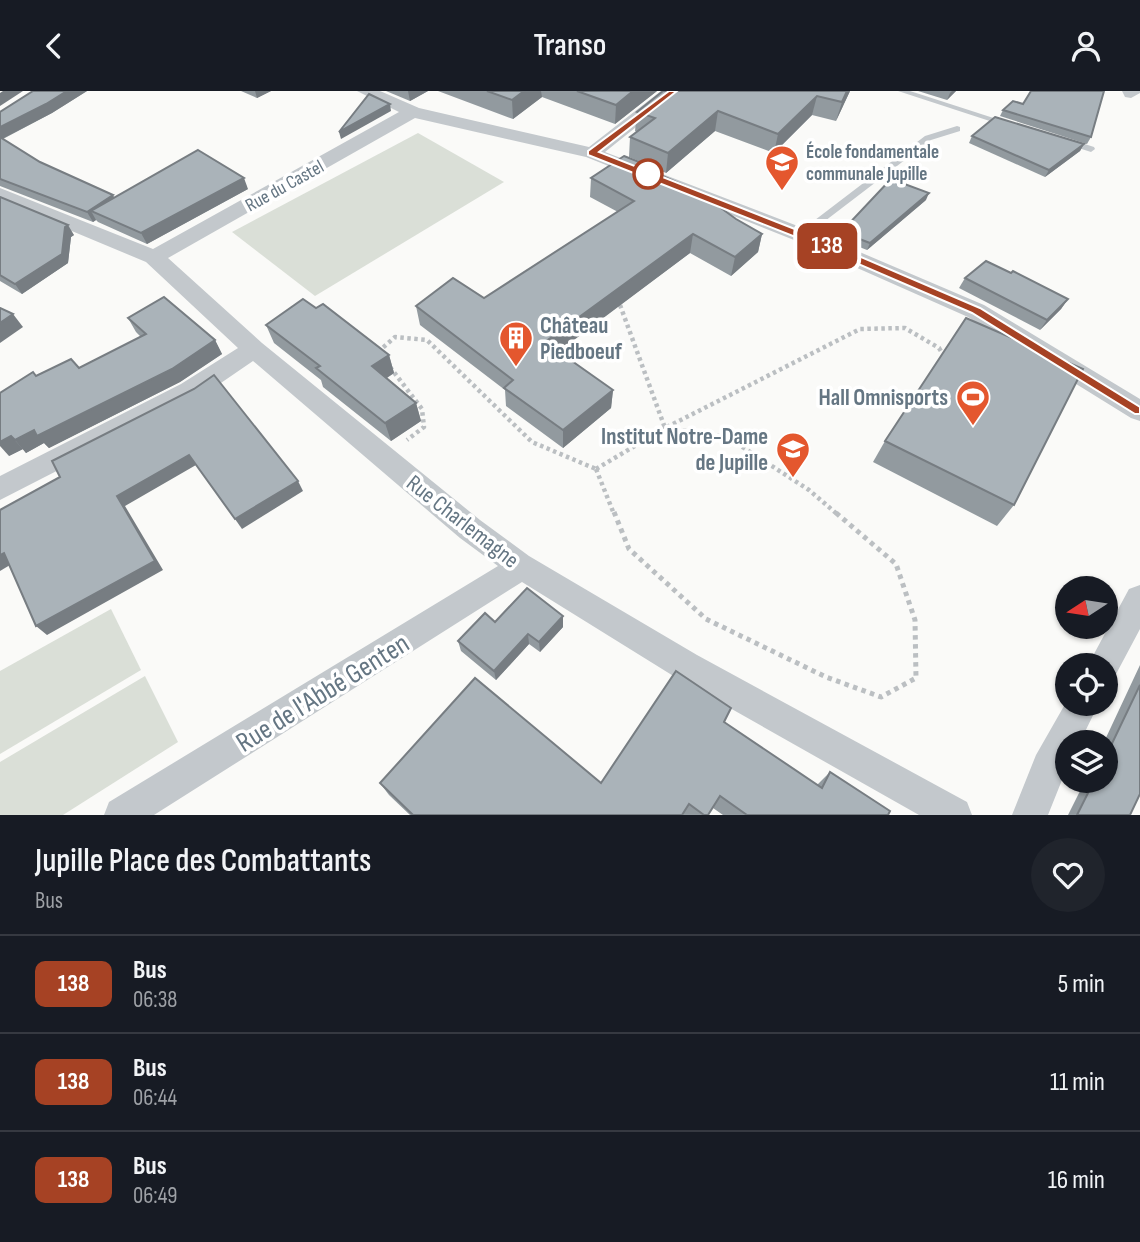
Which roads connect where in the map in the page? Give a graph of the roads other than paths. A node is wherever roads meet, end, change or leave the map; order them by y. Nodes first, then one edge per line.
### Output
1 (366, 91) edge
2 (672, 91) edge
3 (902, 91) edge
4 (413, 112) junction
5 (1015, 126) edge
6 (957, 129) dead end
7 (1053, 137) edge
8 (1091, 149) dead end
9 (592, 153) junction
10 (0, 194) edge
11 (801, 235) junction
12 (154, 257) junction
13 (254, 349) junction
14 (1140, 411) edge
15 (0, 489) edge
16 (519, 565) junction
17 (1140, 599) edge
18 (1111, 653) edge
19 (1076, 716) edge
20 (122, 815) edge
21 (954, 815) edge
22 (1030, 815) edge

1 - 4 street
2 - 9 street
3 - 5 lane
4 - 9 street
4 - 12 street, Rue du Castel
6 - 11 lane
7 - 8 lane
9 - 11 street
10 - 12 street, Rue Charlemagne
11 - 14 street
12 - 13 street, Rue Charlemagne
13 - 15 street
13 - 16 street, Rue Charlemagne
16 - 20 street, Rue de l'Abbé Genten
16 - 21 street, Rue Charlemagne
17 - 18 street
19 - 22 street

